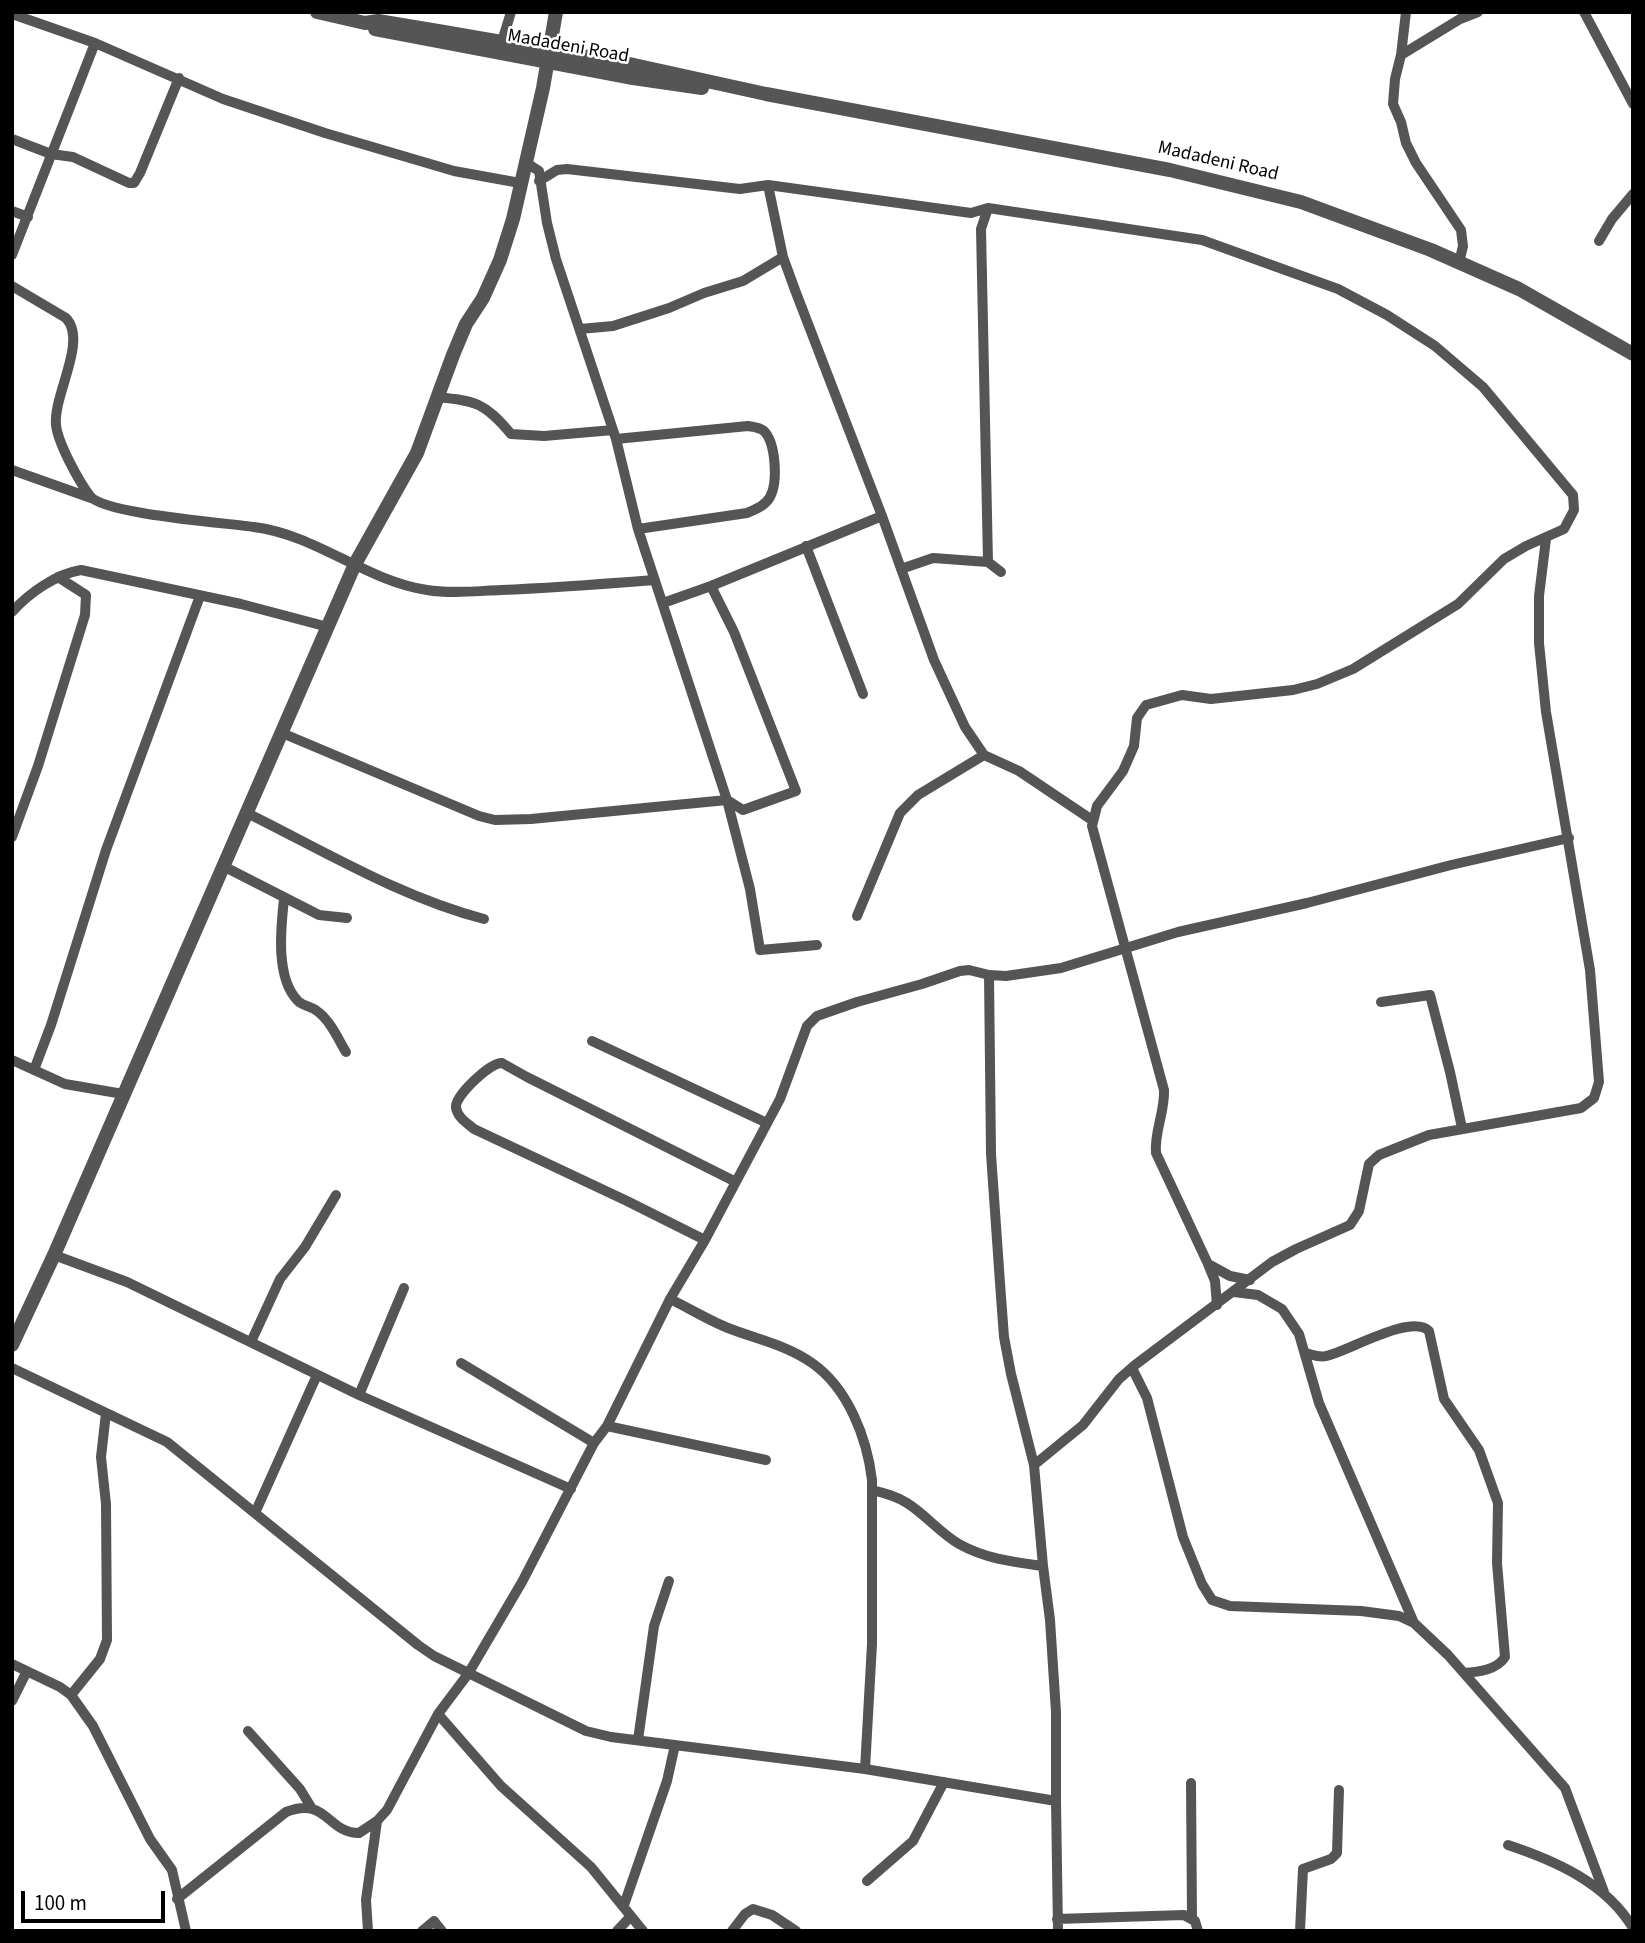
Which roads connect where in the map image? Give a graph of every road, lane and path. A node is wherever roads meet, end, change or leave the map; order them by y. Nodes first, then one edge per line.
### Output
1 (317, 12) edge
2 (511, 12) edge
3 (556, 12) edge
4 (1406, 12) edge
5 (1478, 12) edge
6 (1584, 12) edge
7 (12, 14) edge
8 (95, 43) junction
9 (500, 48) junction
10 (1402, 55) junction
11 (550, 56) junction
12 (524, 57) junction
13 (179, 78) junction
14 (543, 88) junction
15 (1633, 104) edge
16 (12, 139) edge
17 (51, 154) junction
18 (526, 162) junction
19 (539, 181) junction
20 (520, 183) junction
21 (768, 185) junction
22 (1633, 194) edge
23 (988, 208) junction
24 (12, 211) edge
25 (971, 213) junction
26 (28, 217) junction
27 (981, 229) junction
28 (1600, 242) dead end
29 (13, 249) edge
30 (783, 257) junction
31 (1459, 263) junction
32 (12, 286) edge
33 (580, 328) junction
34 (1633, 354) edge
35 (436, 397) junction
36 (615, 434) junction
37 (12, 470) edge
38 (91, 498) junction
39 (882, 516) junction
40 (638, 529) junction
41 (1546, 539) junction
42 (806, 546) junction
43 (988, 562) junction
44 (355, 564) junction
45 (901, 569) junction
46 (1001, 572) dead end
47 (58, 577) junction
48 (654, 580) junction
49 (711, 586) junction
50 (200, 596) junction
51 (663, 603) junction
52 (12, 612) edge
53 (328, 627) junction
54 (863, 694) dead end
55 (282, 733) junction
56 (984, 755) junction
57 (727, 800) junction
58 (247, 813) junction
59 (1093, 820) junction
60 (12, 837) edge
61 (1569, 838) junction
62 (223, 866) junction
63 (284, 899) junction
64 (857, 916) dead end
65 (348, 918) dead end
66 (484, 919) dead end
67 (817, 945) dead end
68 (1124, 948) junction
69 (989, 975) junction
70 (1381, 1002) dead end
71 (592, 1041) dead end
72 (346, 1052) dead end
73 (12, 1060) edge
74 (34, 1070) junction
75 (123, 1094) junction
76 (767, 1124) junction
77 (1462, 1128) junction
78 (736, 1182) junction
79 (336, 1195) dead end
80 (705, 1240) junction
81 (54, 1255) junction
82 (1208, 1264) junction
83 (1250, 1280) junction
84 (404, 1288) dead end
85 (1234, 1292) junction
86 (670, 1298) junction
87 (1217, 1305) junction
88 (251, 1342) junction
89 (12, 1345) edge
90 (1305, 1353) junction
91 (461, 1363) dead end
92 (12, 1368) edge
93 (1132, 1368) junction
94 (317, 1375) junction
95 (359, 1395) junction
96 (106, 1413) junction
97 (607, 1426) junction
98 (594, 1443) junction
99 (766, 1460) dead end
100 (1034, 1465) junction
101 (571, 1489) junction
102 (872, 1490) junction
103 (255, 1513) junction
104 (1043, 1566) junction
105 (669, 1581) dead end
106 (1414, 1623) junction
107 (12, 1664) edge
108 (27, 1671) junction
109 (1464, 1673) junction
110 (468, 1674) junction
111 (71, 1696) junction
112 (12, 1701) edge
113 (439, 1714) junction
114 (248, 1731) dead end
115 (638, 1740) junction
116 (675, 1745) junction
117 (865, 1769) junction
118 (944, 1782) junction
119 (1191, 1783) dead end
120 (1339, 1790) dead end
121 (1056, 1801) junction
122 (311, 1807) junction
123 (377, 1821) junction
124 (1508, 1845) dead end
125 (867, 1881) dead end
126 (1604, 1892) junction
127 (177, 1899) junction
128 (624, 1905) junction
129 (631, 1916) junction
130 (1192, 1918) junction
131 (1058, 1925) edge
132 (1633, 1928) edge
133 (186, 1931) edge
134 (368, 1931) edge
135 (422, 1931) edge
136 (442, 1931) edge
137 (617, 1931) edge
138 (643, 1931) edge
139 (732, 1931) edge
140 (796, 1931) edge
141 (1198, 1931) edge
142 (1300, 1931) edge

1 - 9 street, Madadeni Road
2 - 9 street
3 - 11 street
4 - 10 street
5 - 10 street
6 - 15 street
7 - 8 street
8 - 13 street
8 - 17 street
9 - 11 street, Madadeni Road
9 - 12 street, Madadeni Road
10 - 31 street
11 - 12 street, Madadeni Road
11 - 14 street
11 - 31 street, Madadeni Road
12 - 14 street
13 - 17 street
13 - 20 street
14 - 18 street
16 - 17 street
17 - 26 street
18 - 19 street
18 - 20 street
19 - 21 street
19 - 33 street
20 - 35 street
21 - 25 street
21 - 30 street
22 - 28 street
23 - 25 street
23 - 27 street
23 - 41 street
24 - 26 street
25 - 27 street
26 - 29 street
27 - 43 street
30 - 33 street
30 - 39 street
31 - 34 street, Madadeni Road
32 - 38 street
33 - 36 street
35 - 36 street
35 - 44 street
36 - 40 street
36 - 40 street
37 - 38 street
38 - 44 street
39 - 42 street
39 - 45 street
40 - 48 street
41 - 59 street
41 - 61 street
42 - 49 street
42 - 54 street
43 - 45 street
43 - 46 street
44 - 48 street
44 - 53 street
45 - 56 street
47 - 50 street
47 - 52 street
47 - 60 street
48 - 51 street
49 - 51 street
49 - 57 street
50 - 53 street
50 - 74 street
51 - 57 street
53 - 55 street
55 - 57 street
55 - 58 street
56 - 59 street
56 - 64 street
57 - 67 street
58 - 62 street
58 - 66 street
59 - 68 street
61 - 68 street
61 - 77 street
62 - 63 street
62 - 75 street
63 - 65 street
63 - 72 street
68 - 69 street
68 - 82 street
69 - 76 street
69 - 100 street
70 - 77 street
71 - 76 street
73 - 74 street
74 - 75 street
75 - 81 street
76 - 78 street
77 - 83 street
78 - 80 street
78 - 80 street
79 - 88 street
80 - 86 street
81 - 88 street
81 - 89 street
82 - 83 street
82 - 87 street
83 - 85 street
84 - 95 street
85 - 87 street
85 - 90 street
86 - 97 street
86 - 102 street
87 - 93 street
88 - 94 street
90 - 106 street
90 - 109 street
91 - 98 street
92 - 96 street
93 - 100 street
93 - 106 street
94 - 95 street
94 - 103 street
95 - 101 street
96 - 103 street
96 - 111 street
97 - 98 street
97 - 99 street
98 - 101 street
100 - 104 street
101 - 110 street
102 - 104 street
102 - 117 street
103 - 110 street
104 - 121 street
105 - 115 street
106 - 109 street
107 - 108 street
108 - 111 street
108 - 112 street
109 - 126 street
110 - 113 street
110 - 115 street
111 - 127 street
113 - 123 street
113 - 128 street
114 - 122 street
115 - 116 street
116 - 117 street
116 - 128 street
117 - 118 street
118 - 121 street
118 - 125 street
119 - 130 street
120 - 142 street
121 - 131 street
122 - 123 street
122 - 127 street
123 - 134 street
124 - 126 street
126 - 132 street
127 - 133 street
128 - 129 street
129 - 137 street
129 - 138 street
130 - 131 street
130 - 141 street
135 - 136 street
139 - 140 street

